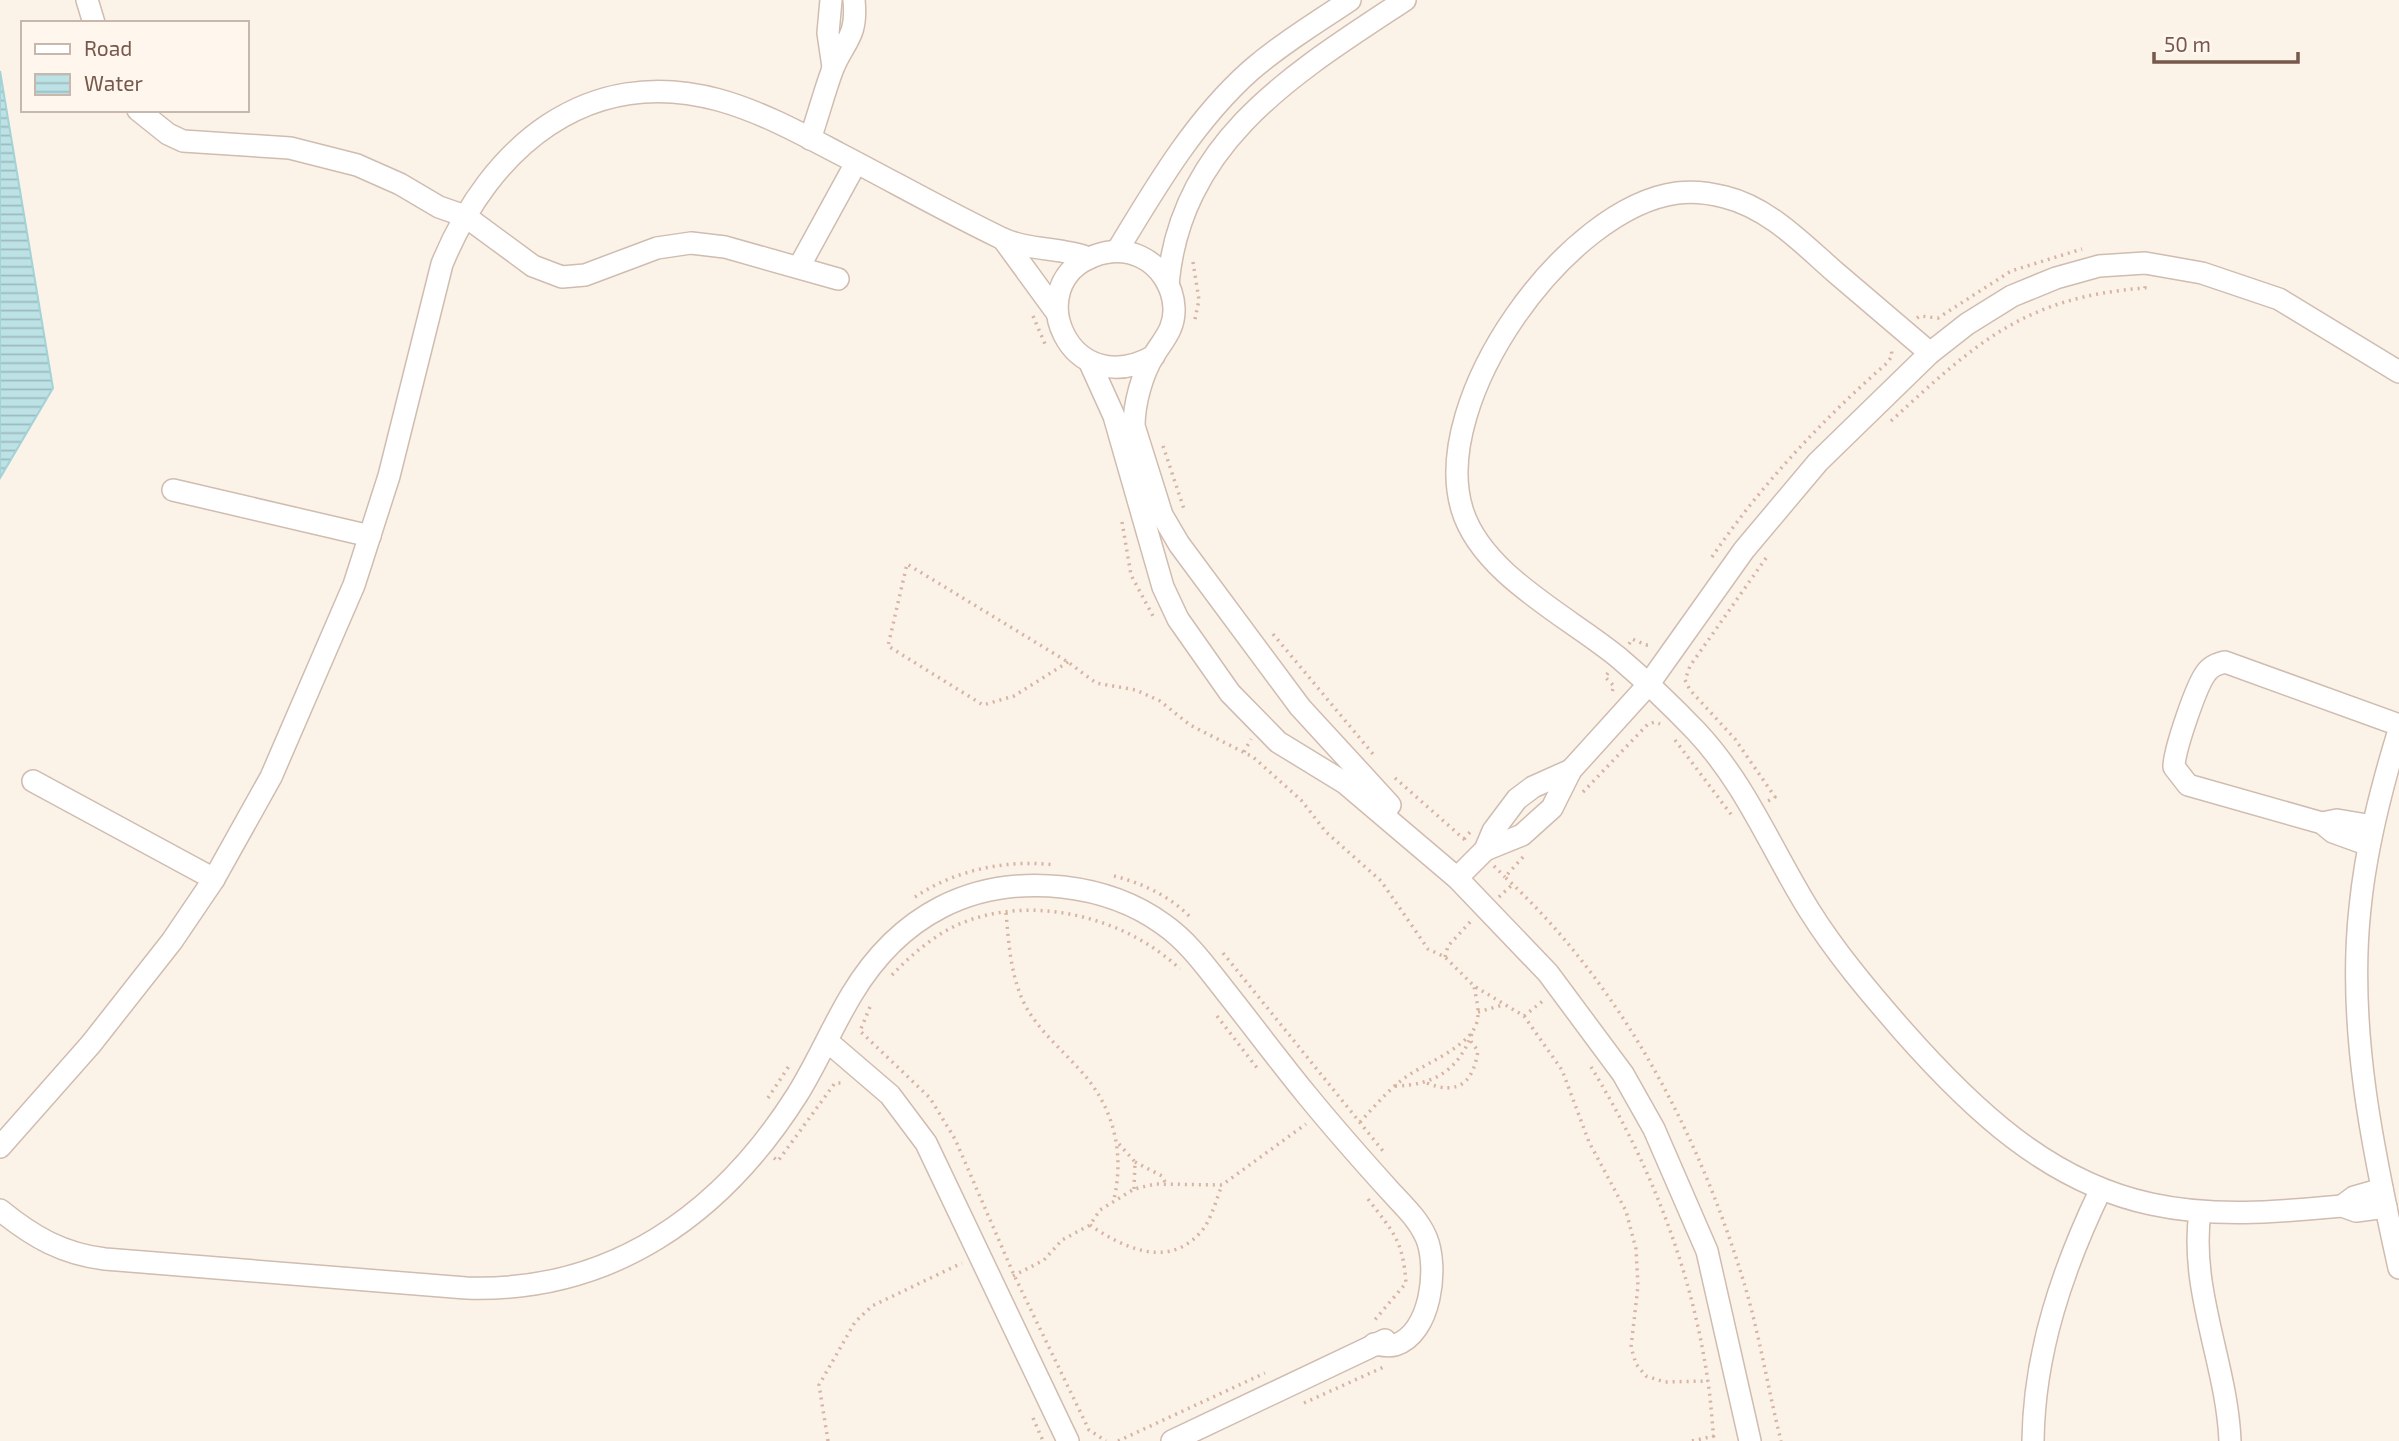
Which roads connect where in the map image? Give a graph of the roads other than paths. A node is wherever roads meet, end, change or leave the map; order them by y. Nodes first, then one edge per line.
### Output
1 (87, 0) edge
2 (831, 0) edge
3 (853, 0) edge
4 (1350, 0) edge
5 (1405, 0) edge
6 (93, 21) edge
7 (833, 67) junction
8 (140, 112) edge
9 (810, 139) junction
10 (856, 163) junction
11 (465, 216) junction
12 (1003, 239) junction
13 (1117, 251) junction
14 (1089, 258) junction
15 (799, 267) junction
16 (838, 279) dead end
17 (1168, 284) junction
18 (1057, 313) junction
19 (1930, 353) junction
20 (1154, 356) junction
21 (1090, 363) junction
22 (2399, 372) edge
23 (1139, 473) junction
24 (173, 490) dead end
25 (370, 536) junction
26 (1648, 685) junction
27 (2399, 728) edge
28 (1571, 770) junction
29 (33, 781) dead end
30 (2371, 836) junction
31 (1483, 853) junction
32 (1437, 859) junction
33 (215, 878) junction
34 (1457, 878) junction
35 (827, 1041) junction
36 (0, 1147) edge
37 (2101, 1189) junction
38 (2384, 1198) junction
39 (0, 1210) edge
40 (2200, 1212) junction
41 (2399, 1268) edge
42 (1068, 1441) edge
43 (1172, 1441) edge
44 (1750, 1441) edge
45 (2033, 1441) edge
46 (2230, 1441) edge

1 - 6 street
2 - 7 street
3 - 7 street
4 - 13 street
5 - 17 street
7 - 9 street
8 - 11 street
9 - 10 street
9 - 11 street
10 - 12 street
10 - 15 street
11 - 15 street
11 - 25 street
12 - 14 street
12 - 18 street
13 - 14 street
13 - 17 street
14 - 18 street
15 - 16 street
17 - 20 street
18 - 21 street
19 - 22 street
19 - 26 street
19 - 26 street
20 - 21 street
20 - 23 street
21 - 23 street
23 - 32 street
23 - 32 street
24 - 25 street
25 - 33 street
26 - 28 street
26 - 37 street
27 - 30 street
27 - 30 street
28 - 31 street
28 - 31 street
29 - 33 street
30 - 38 street
31 - 34 street
32 - 34 street
33 - 36 street
34 - 44 street
35 - 39 street
35 - 42 street
35 - 43 street
37 - 40 street
37 - 45 street
38 - 40 street
38 - 41 street
40 - 46 street

